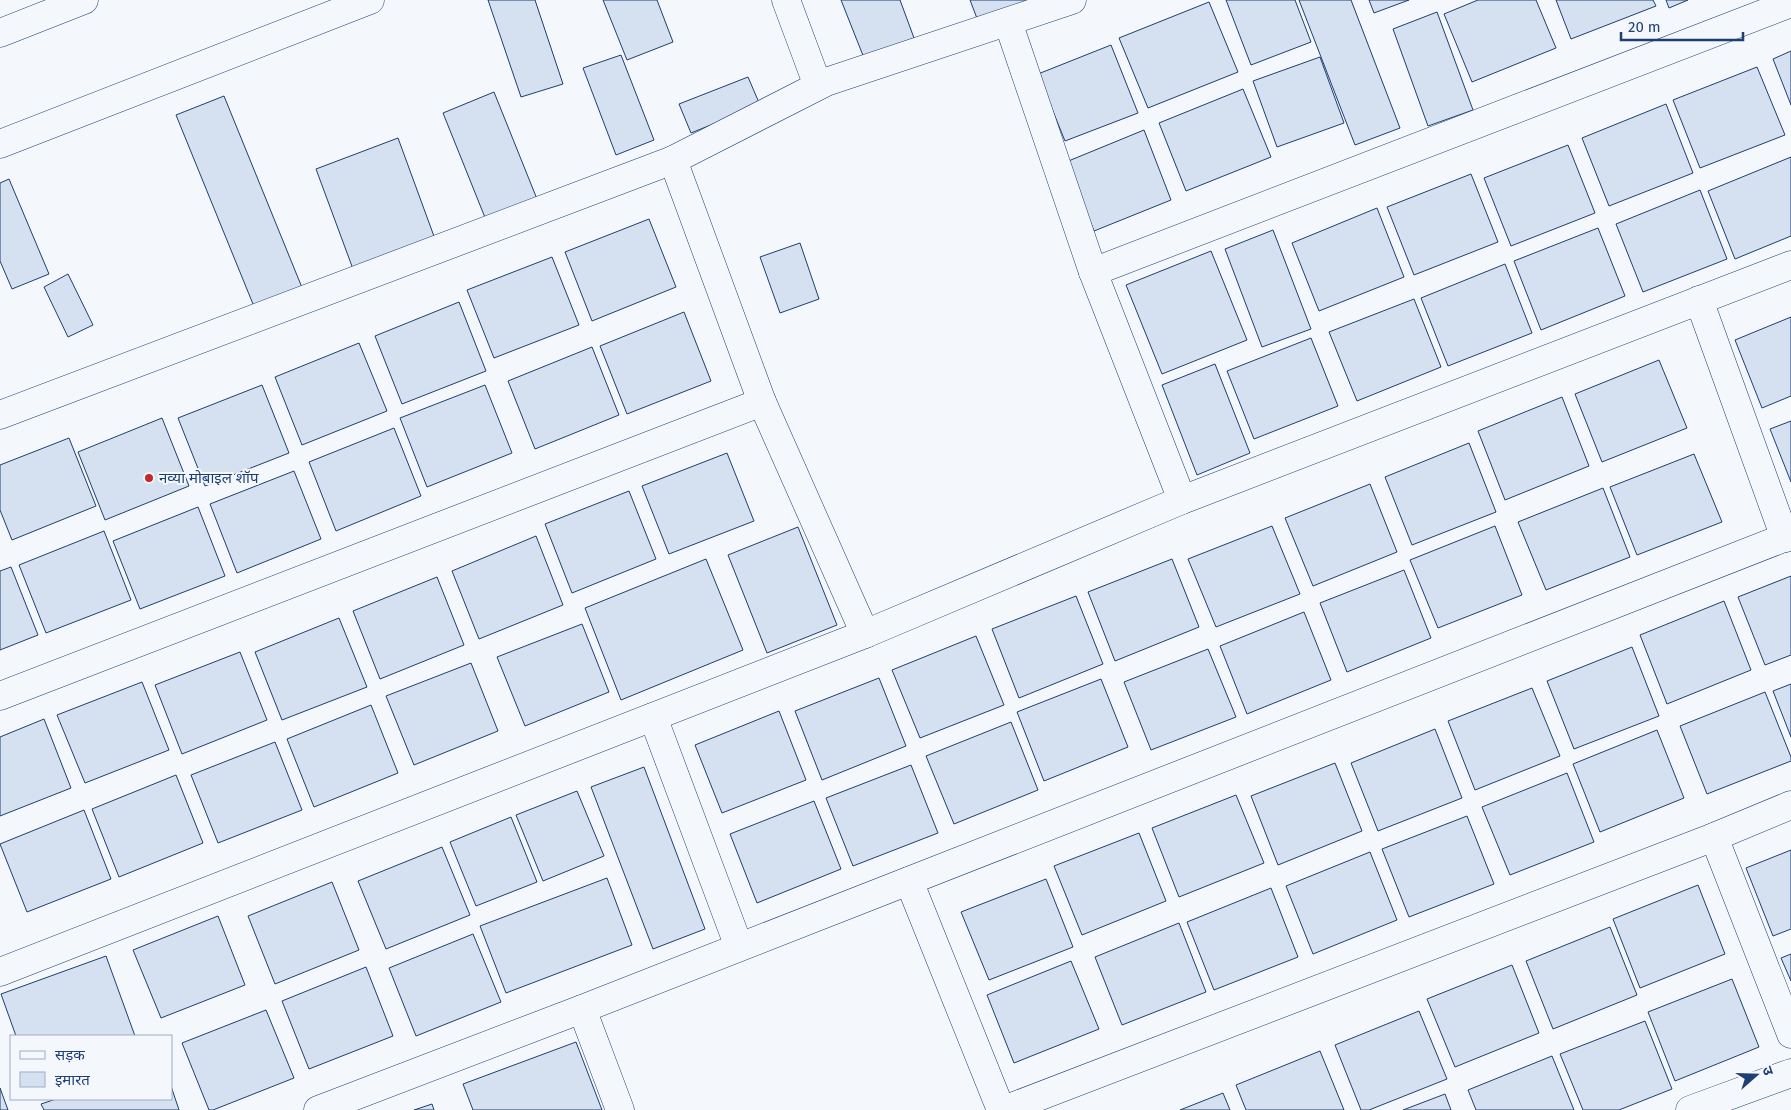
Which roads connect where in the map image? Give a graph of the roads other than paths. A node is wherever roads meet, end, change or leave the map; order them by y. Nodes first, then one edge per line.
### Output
1 (84, 0) edge
2 (370, 0) edge
3 (786, 0) edge
4 (1072, 0) edge
5 (1791, 3) edge
6 (1008, 22) junction
7 (0, 33) edge
8 (818, 86) junction
9 (0, 144) edge
10 (673, 160) junction
11 (1791, 265) edge
12 (1093, 272) junction
13 (1699, 300) junction
14 (762, 402) junction
15 (0, 415) edge
16 (1182, 500) junction
17 (1788, 536) edge
18 (865, 634) junction
19 (0, 696) edge
20 (653, 717) junction
21 (1791, 805) edge
22 (1714, 837) junction
23 (909, 881) junction
24 (739, 947) junction
25 (0, 972) edge
26 (582, 1009) junction
27 (1791, 1034) edge
28 (1791, 1073) edge
29 (318, 1110) edge
30 (620, 1110) edge
31 (1003, 1110) edge
32 (1690, 1110) edge

1 - 7 street
2 - 9 street
3 - 8 street
4 - 6 street
5 - 12 street
6 - 8 street
6 - 12 street
8 - 10 street
10 - 14 street
10 - 15 street
11 - 13 street
12 - 16 street
13 - 16 street
13 - 17 street
14 - 18 street
14 - 19 street
16 - 18 street
17 - 23 street
18 - 20 street
20 - 24 street
20 - 25 street
21 - 22 street
22 - 27 street
22 - 31 street
23 - 24 street
23 - 31 street
24 - 26 street
26 - 29 street
26 - 30 street
28 - 32 street

